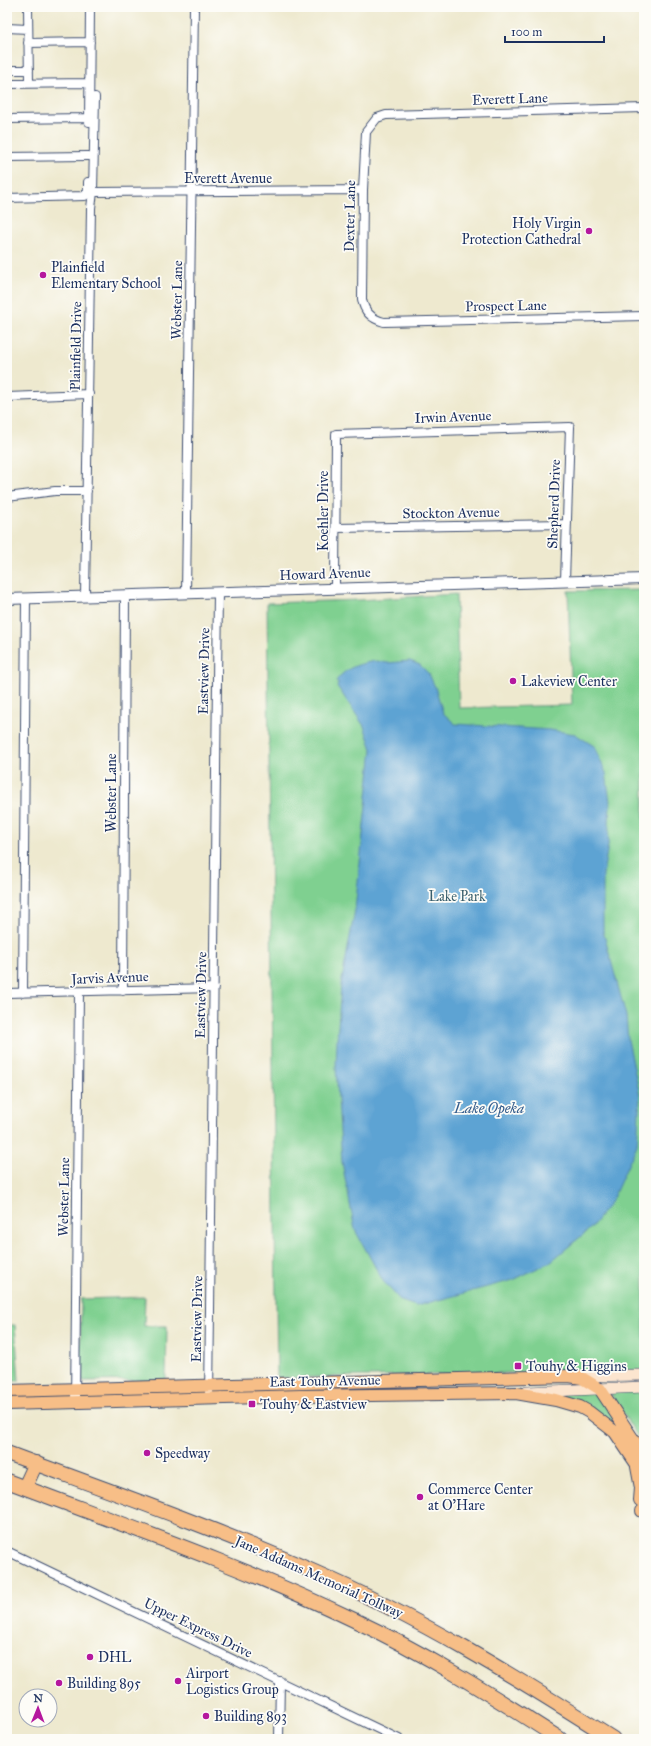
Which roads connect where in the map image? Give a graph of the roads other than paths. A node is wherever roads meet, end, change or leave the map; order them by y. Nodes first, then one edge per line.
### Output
1 (28, 7) edge
2 (90, 7) edge
3 (194, 7) edge
4 (7, 28) edge
5 (28, 29) junction
6 (90, 42) junction
7 (28, 43) junction
8 (7, 70) edge
9 (29, 70) junction
10 (29, 83) junction
11 (89, 83) junction
12 (7, 84) edge
13 (95, 97) dead end
14 (644, 108) edge
15 (89, 118) junction
16 (377, 118) joint
17 (7, 119) edge
18 (88, 156) junction
19 (7, 157) edge
20 (363, 190) junction
21 (93, 192) junction
22 (192, 192) junction
23 (7, 198) edge
24 (370, 316) joint
25 (644, 316) edge
26 (89, 394) junction
27 (7, 398) edge
28 (570, 427) joint
29 (336, 434) joint
30 (87, 491) junction
31 (7, 497) edge
32 (567, 524) junction
33 (336, 528) junction
34 (644, 579) edge
35 (565, 581) junction
36 (336, 587) junction
37 (218, 592) junction
38 (186, 593) junction
39 (125, 595) junction
40 (85, 596) junction
41 (7, 598) edge
42 (26, 598) junction
43 (214, 988) junction
44 (123, 990) junction
45 (79, 992) junction
46 (7, 993) edge
47 (23, 993) junction
48 (644, 1375) edge
49 (569, 1376) junction
50 (209, 1385) junction
51 (644, 1387) edge
52 (75, 1388) junction
53 (600, 1389) junction
54 (7, 1391) edge
55 (516, 1393) junction
56 (209, 1398) junction
57 (75, 1403) junction
58 (7, 1404) edge
59 (7, 1453) edge
60 (640, 1459) edge
61 (36, 1463) junction
62 (644, 1475) edge
63 (7, 1481) edge
64 (25, 1488) junction
65 (642, 1507) edge
66 (7, 1551) edge
67 (280, 1681) junction
68 (279, 1739) edge
69 (399, 1739) edge
70 (560, 1739) edge
71 (613, 1739) edge

1 - 5 street
2 - 6 street
3 - 22 street, Webster Lane
4 - 5 street
5 - 7 street
6 - 7 street
6 - 11 street
7 - 9 street
8 - 9 street
9 - 10 street
10 - 11 street
10 - 12 street
11 - 15 street
13 - 21 street, Plainfield Drive
14 - 16 street, Everett Lane
15 - 17 street
15 - 18 street
16 - 20 street, Dexter Lane
18 - 19 street
18 - 23 street
20 - 22 street, Everett Avenue
20 - 24 street, Dexter Lane
21 - 22 street, Everett Avenue
21 - 26 street, Plainfield Drive
22 - 38 street, Webster Lane
24 - 25 street, Prospect Lane
26 - 27 street
26 - 30 street, Plainfield Drive
28 - 29 street, Irwin Avenue
28 - 32 street, Shepherd Drive
29 - 33 street, Koehler Drive
30 - 31 street
30 - 40 street, Plainfield Drive
32 - 33 street, Stockton Avenue
32 - 35 street, Shepherd Drive
33 - 36 street, Koehler Drive
34 - 35 street, Howard Avenue
35 - 36 street, Howard Avenue
36 - 37 street, Howard Avenue
37 - 38 street, Howard Avenue
37 - 43 street, Eastview Drive
38 - 39 street, Howard Avenue
39 - 40 street, Howard Avenue
39 - 44 street, Webster Lane
40 - 42 street, Howard Avenue
41 - 42 street, Howard Avenue
42 - 47 street
43 - 44 street, Jarvis Avenue
43 - 50 street, Eastview Drive
44 - 45 street, Jarvis Avenue
45 - 47 street, Jarvis Avenue
45 - 52 street, Webster Lane
46 - 47 street, Jarvis Avenue
48 - 49 main road, East Touhy Avenue
49 - 50 main road, East Touhy Avenue
49 - 53 main road
50 - 52 main road, East Touhy Avenue
50 - 56 street, Eastview Drive
51 - 53 main road, East Touhy Avenue
52 - 54 main road, East Touhy Avenue
52 - 57 street, Webster Lane
53 - 55 main road, East Touhy Avenue
53 - 60 main road
55 - 56 main road, East Touhy Avenue
55 - 60 main road
56 - 57 main road, East Touhy Avenue
57 - 58 main road, East Touhy Avenue
59 - 61 highway, Jane Addams Memorial Tollway
60 - 62 main road
60 - 65 main road
61 - 64 highway
61 - 71 highway, Jane Addams Memorial Tollway
63 - 64 highway, Jane Addams Memorial Tollway
64 - 70 highway, Jane Addams Memorial Tollway
66 - 67 street, Upper Express Drive
67 - 68 street
67 - 69 street, Upper Express Drive

